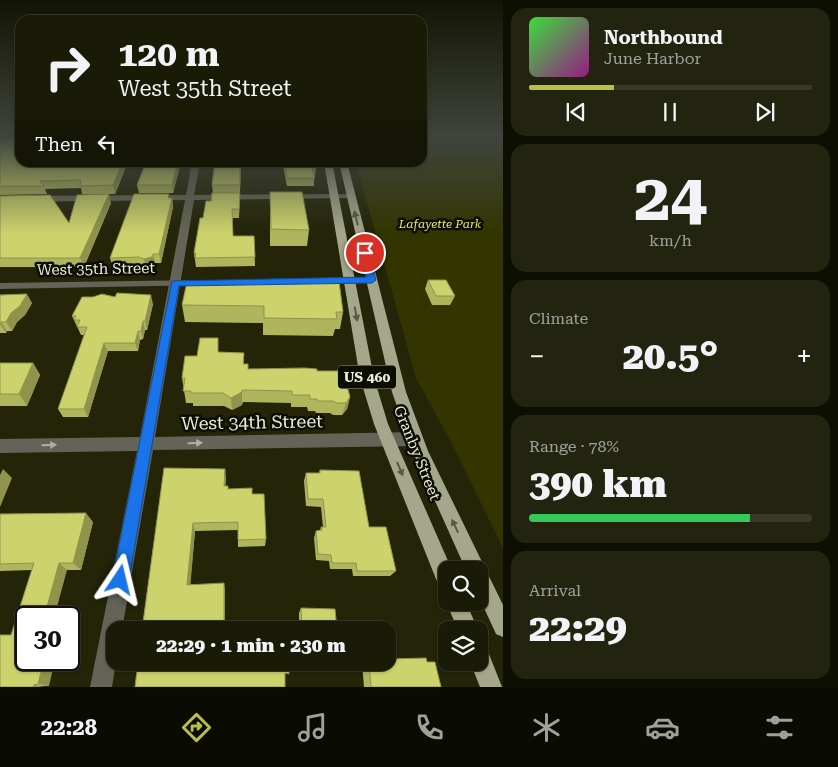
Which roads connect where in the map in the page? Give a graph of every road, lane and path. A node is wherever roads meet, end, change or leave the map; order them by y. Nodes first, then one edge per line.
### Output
1 (195, 169) edge
2 (329, 169) edge
3 (345, 169) edge
4 (334, 196) junction
5 (351, 196) junction
6 (189, 197) junction
7 (0, 199) edge
8 (372, 280) junction
9 (304, 281) edge
10 (349, 281) junction
11 (175, 283) junction
12 (216, 283) edge
13 (0, 286) edge
14 (415, 439) junction
15 (388, 440) junction
16 (146, 443) junction
17 (0, 446) edge
18 (438, 561) edge
19 (472, 561) edge
20 (488, 595) edge
21 (503, 627) edge
22 (485, 671) edge
23 (101, 687) edge
24 (492, 687) edge

1 - 6 street
2 - 4 main road, Granby Street / US 460
3 - 5 main road, Granby Street / US 460
4 - 5 street
4 - 6 street
4 - 10 main road, Granby Street / US 460
8 -> 5 main road, Granby Street / US 460
6 - 7 street
6 - 11 street
8 - 10 street
8 - 14 main road, Granby Street / US 460
9 - 10 street
10 -> 15 main road, Granby Street / US 460
11 - 12 street, West 35th Street
11 - 13 street, West 35th Street
11 - 16 street
14 - 15 street, West 34th Street
19 -> 14 main road, Granby Street / US 460
16 -> 15 street, West 34th Street
15 -> 18 main road, Granby Street / US 460
17 -> 16 street, West 34th Street
16 - 23 street
20 - 21 main road
22 - 24 main road

